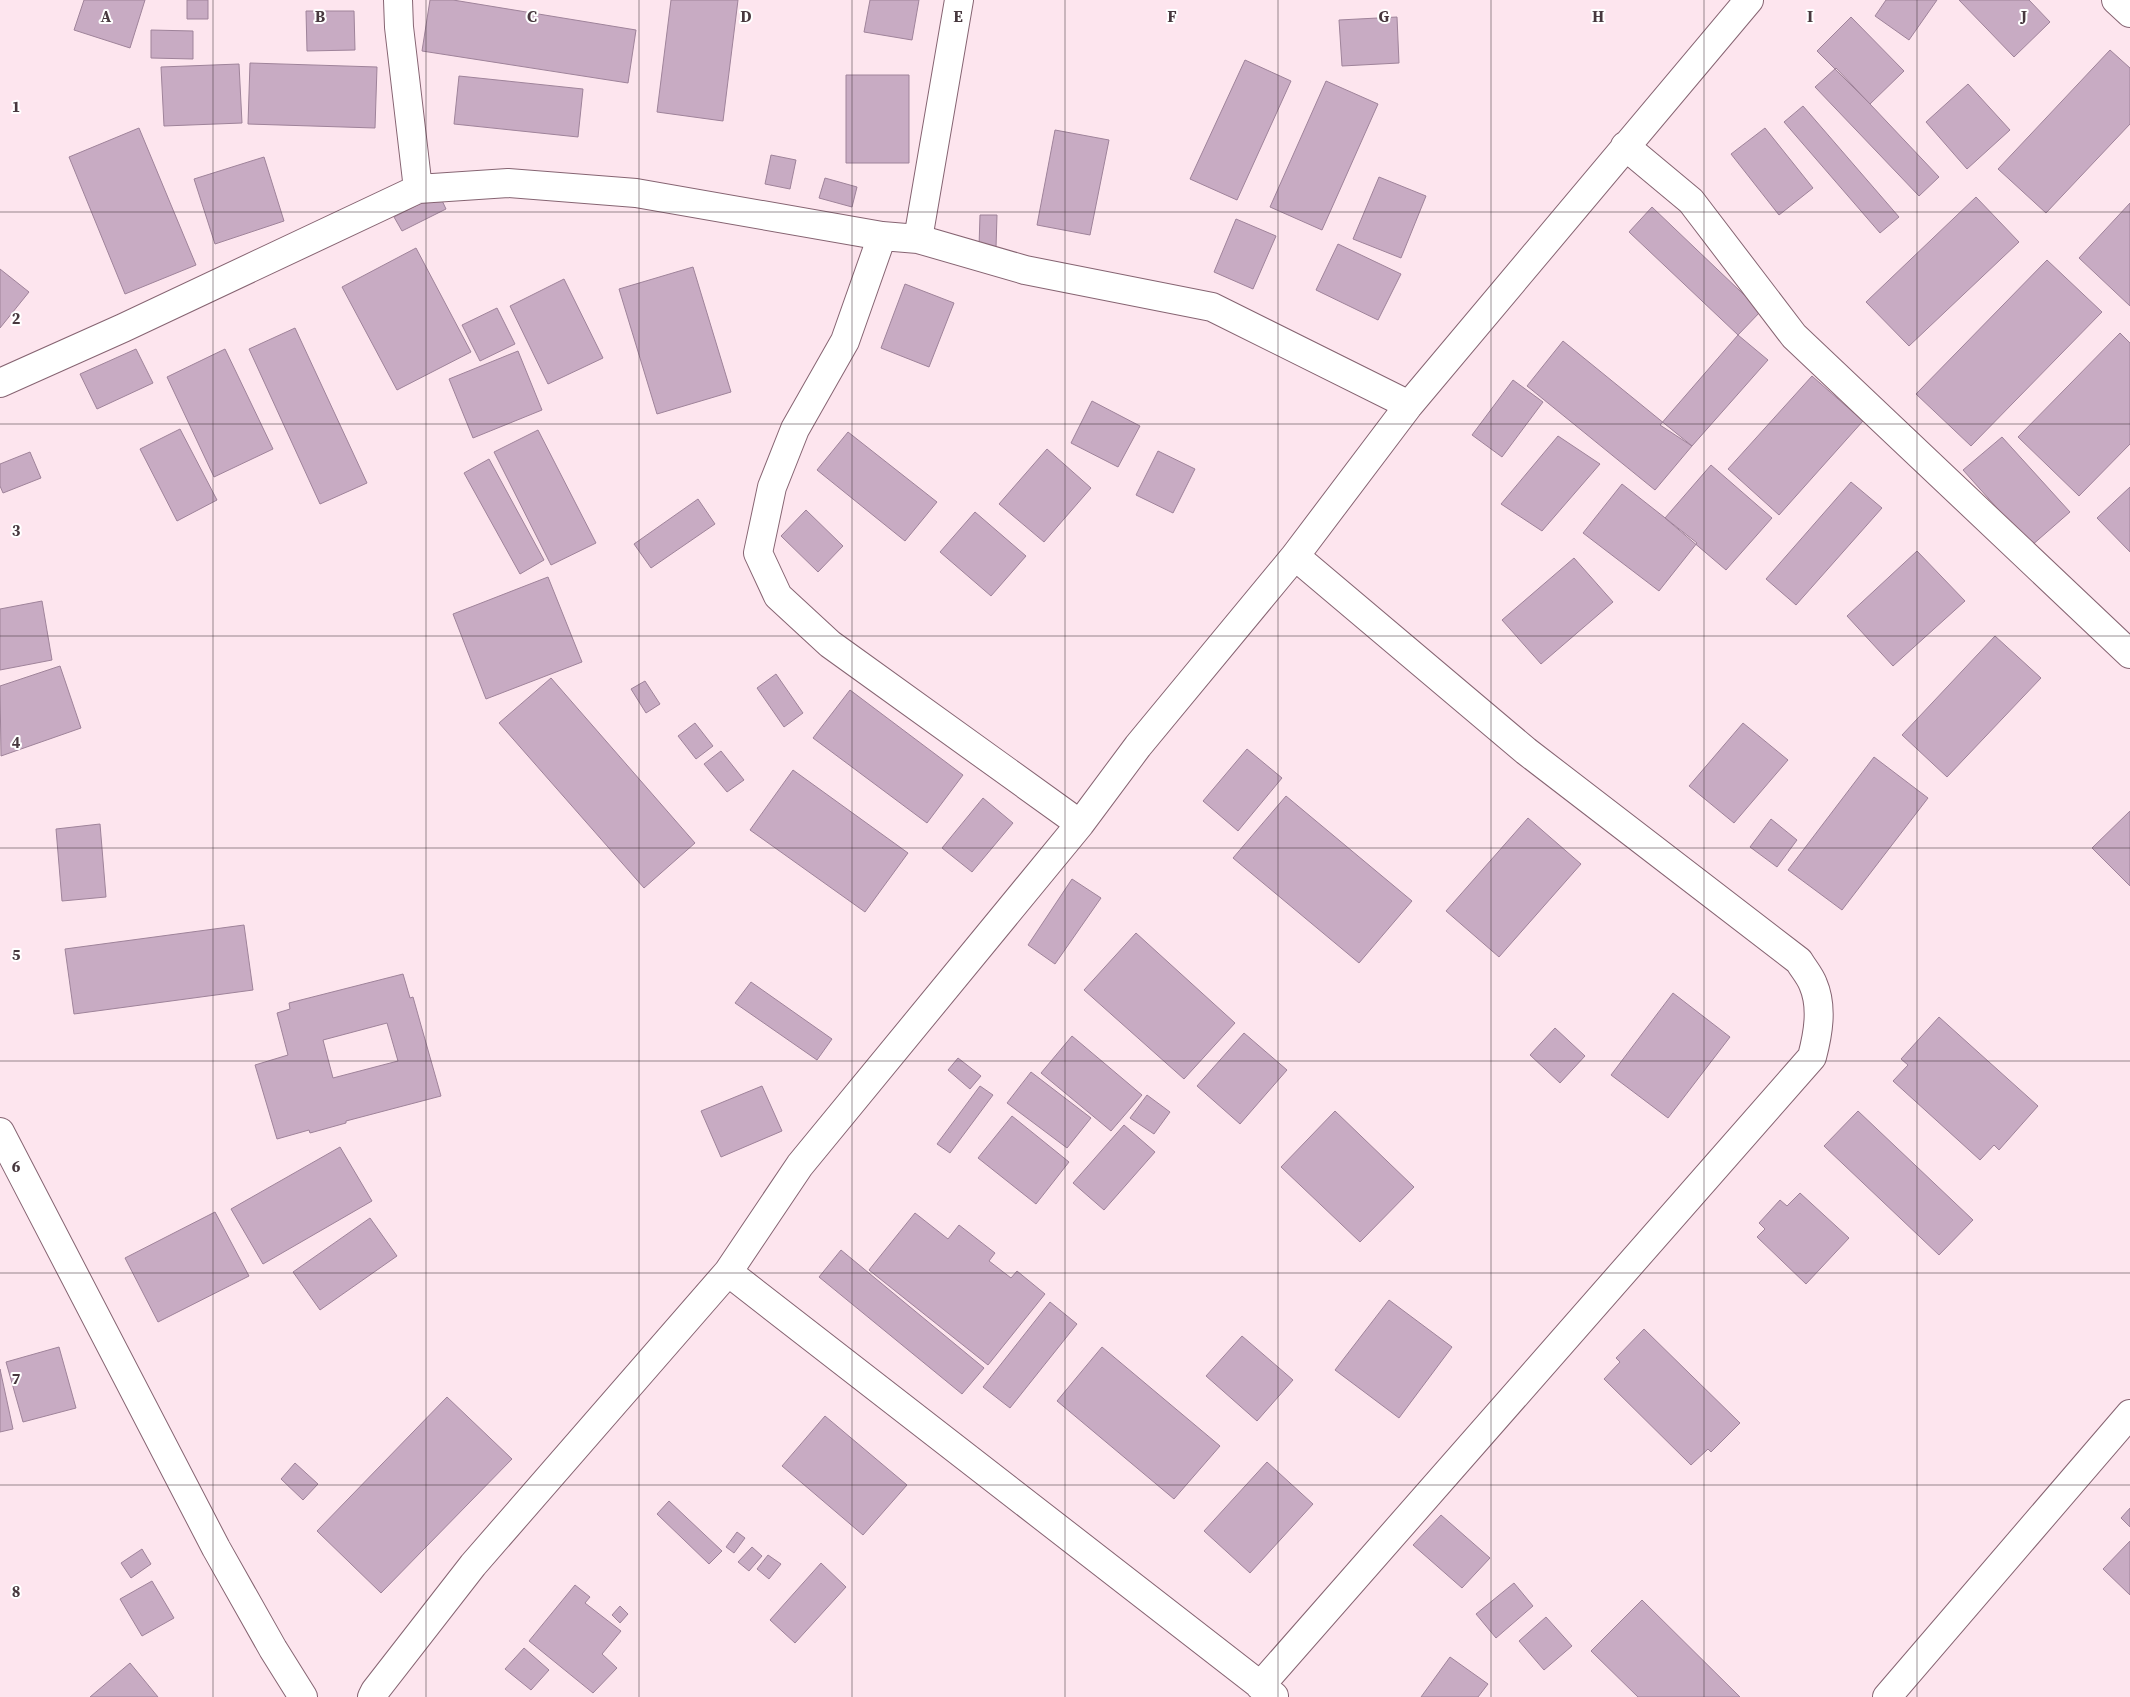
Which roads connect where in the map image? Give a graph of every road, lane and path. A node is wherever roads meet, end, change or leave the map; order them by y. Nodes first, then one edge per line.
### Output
1 (398, 0) edge
2 (959, 0) edge
3 (1749, 0) edge
4 (2116, 0) edge
5 (2130, 14) edge
6 (1625, 146) junction
7 (418, 189) junction
8 (882, 236) junction
9 (918, 239) junction
10 (0, 383) edge
11 (1408, 405) junction
12 (1295, 556) junction
13 (2130, 654) edge
14 (1080, 824) junction
15 (0, 1132) edge
16 (728, 1272) junction
17 (2130, 1414) edge
18 (1268, 1691) edge
19 (303, 1697) edge
20 (372, 1697) edge
21 (1887, 1697) edge

1 - 7 street
2 - 9 street
3 - 6 street
4 - 5 street
6 - 11 street
6 - 13 street
7 - 8 street
7 - 10 street
8 - 9 street
8 - 14 street
9 - 11 street
11 - 12 street
12 - 14 street
12 - 18 street
14 - 16 street
15 - 19 street
16 - 18 street
16 - 20 street
17 - 21 street

